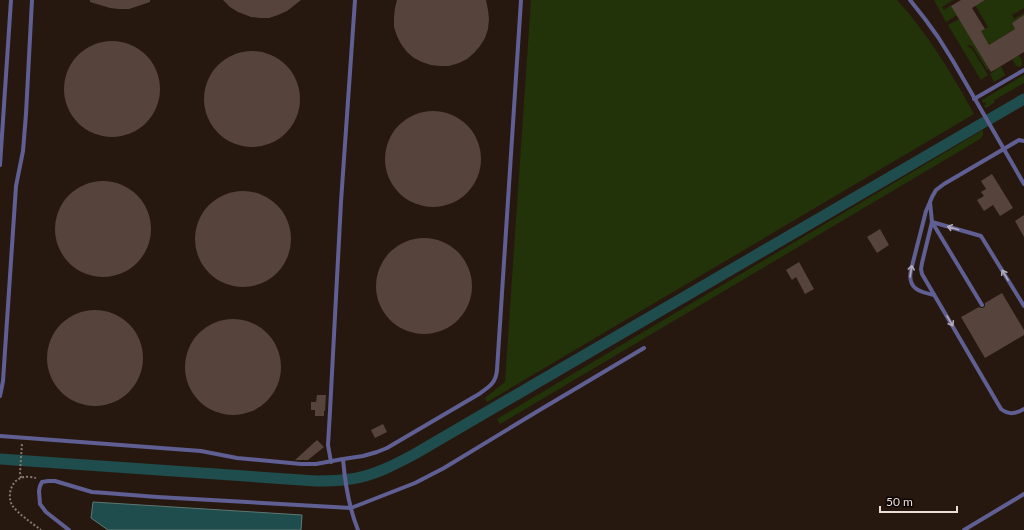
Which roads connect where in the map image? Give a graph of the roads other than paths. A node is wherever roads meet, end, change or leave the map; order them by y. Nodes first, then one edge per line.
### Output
1 (11, 0) edge
2 (32, 0) edge
3 (355, 0) edge
4 (521, 0) edge
5 (910, 0) edge
6 (1024, 70) edge
7 (974, 99) junction
8 (2, 120) edge
9 (1024, 141) edge
10 (1003, 149) junction
11 (0, 165) edge
12 (1024, 184) edge
13 (930, 202) junction
14 (932, 222) junction
15 (934, 295) junction
16 (982, 305) dead end
17 (1024, 306) edge
18 (644, 348) dead end
19 (0, 396) edge
20 (1024, 409) edge
21 (0, 436) edge
22 (343, 460) junction
23 (331, 462) junction
24 (1024, 494) edge
25 (351, 508) junction
26 (69, 530) edge
27 (358, 530) edge
28 (964, 530) edge

1 - 8 lane
2 - 19 lane
3 - 23 lane
4 - 22 lane
5 - 7 lane
6 - 7 lane
7 - 10 lane
8 - 11 lane
9 - 10 lane
10 - 12 lane
10 - 13 lane
13 - 14 lane
15 -> 13 lane
14 - 15 lane
14 - 16 lane
17 -> 14 lane
15 -> 20 lane
18 - 25 lane
21 - 23 lane
22 - 23 lane
22 - 25 lane
24 - 28 lane
25 - 26 lane
25 - 27 lane

